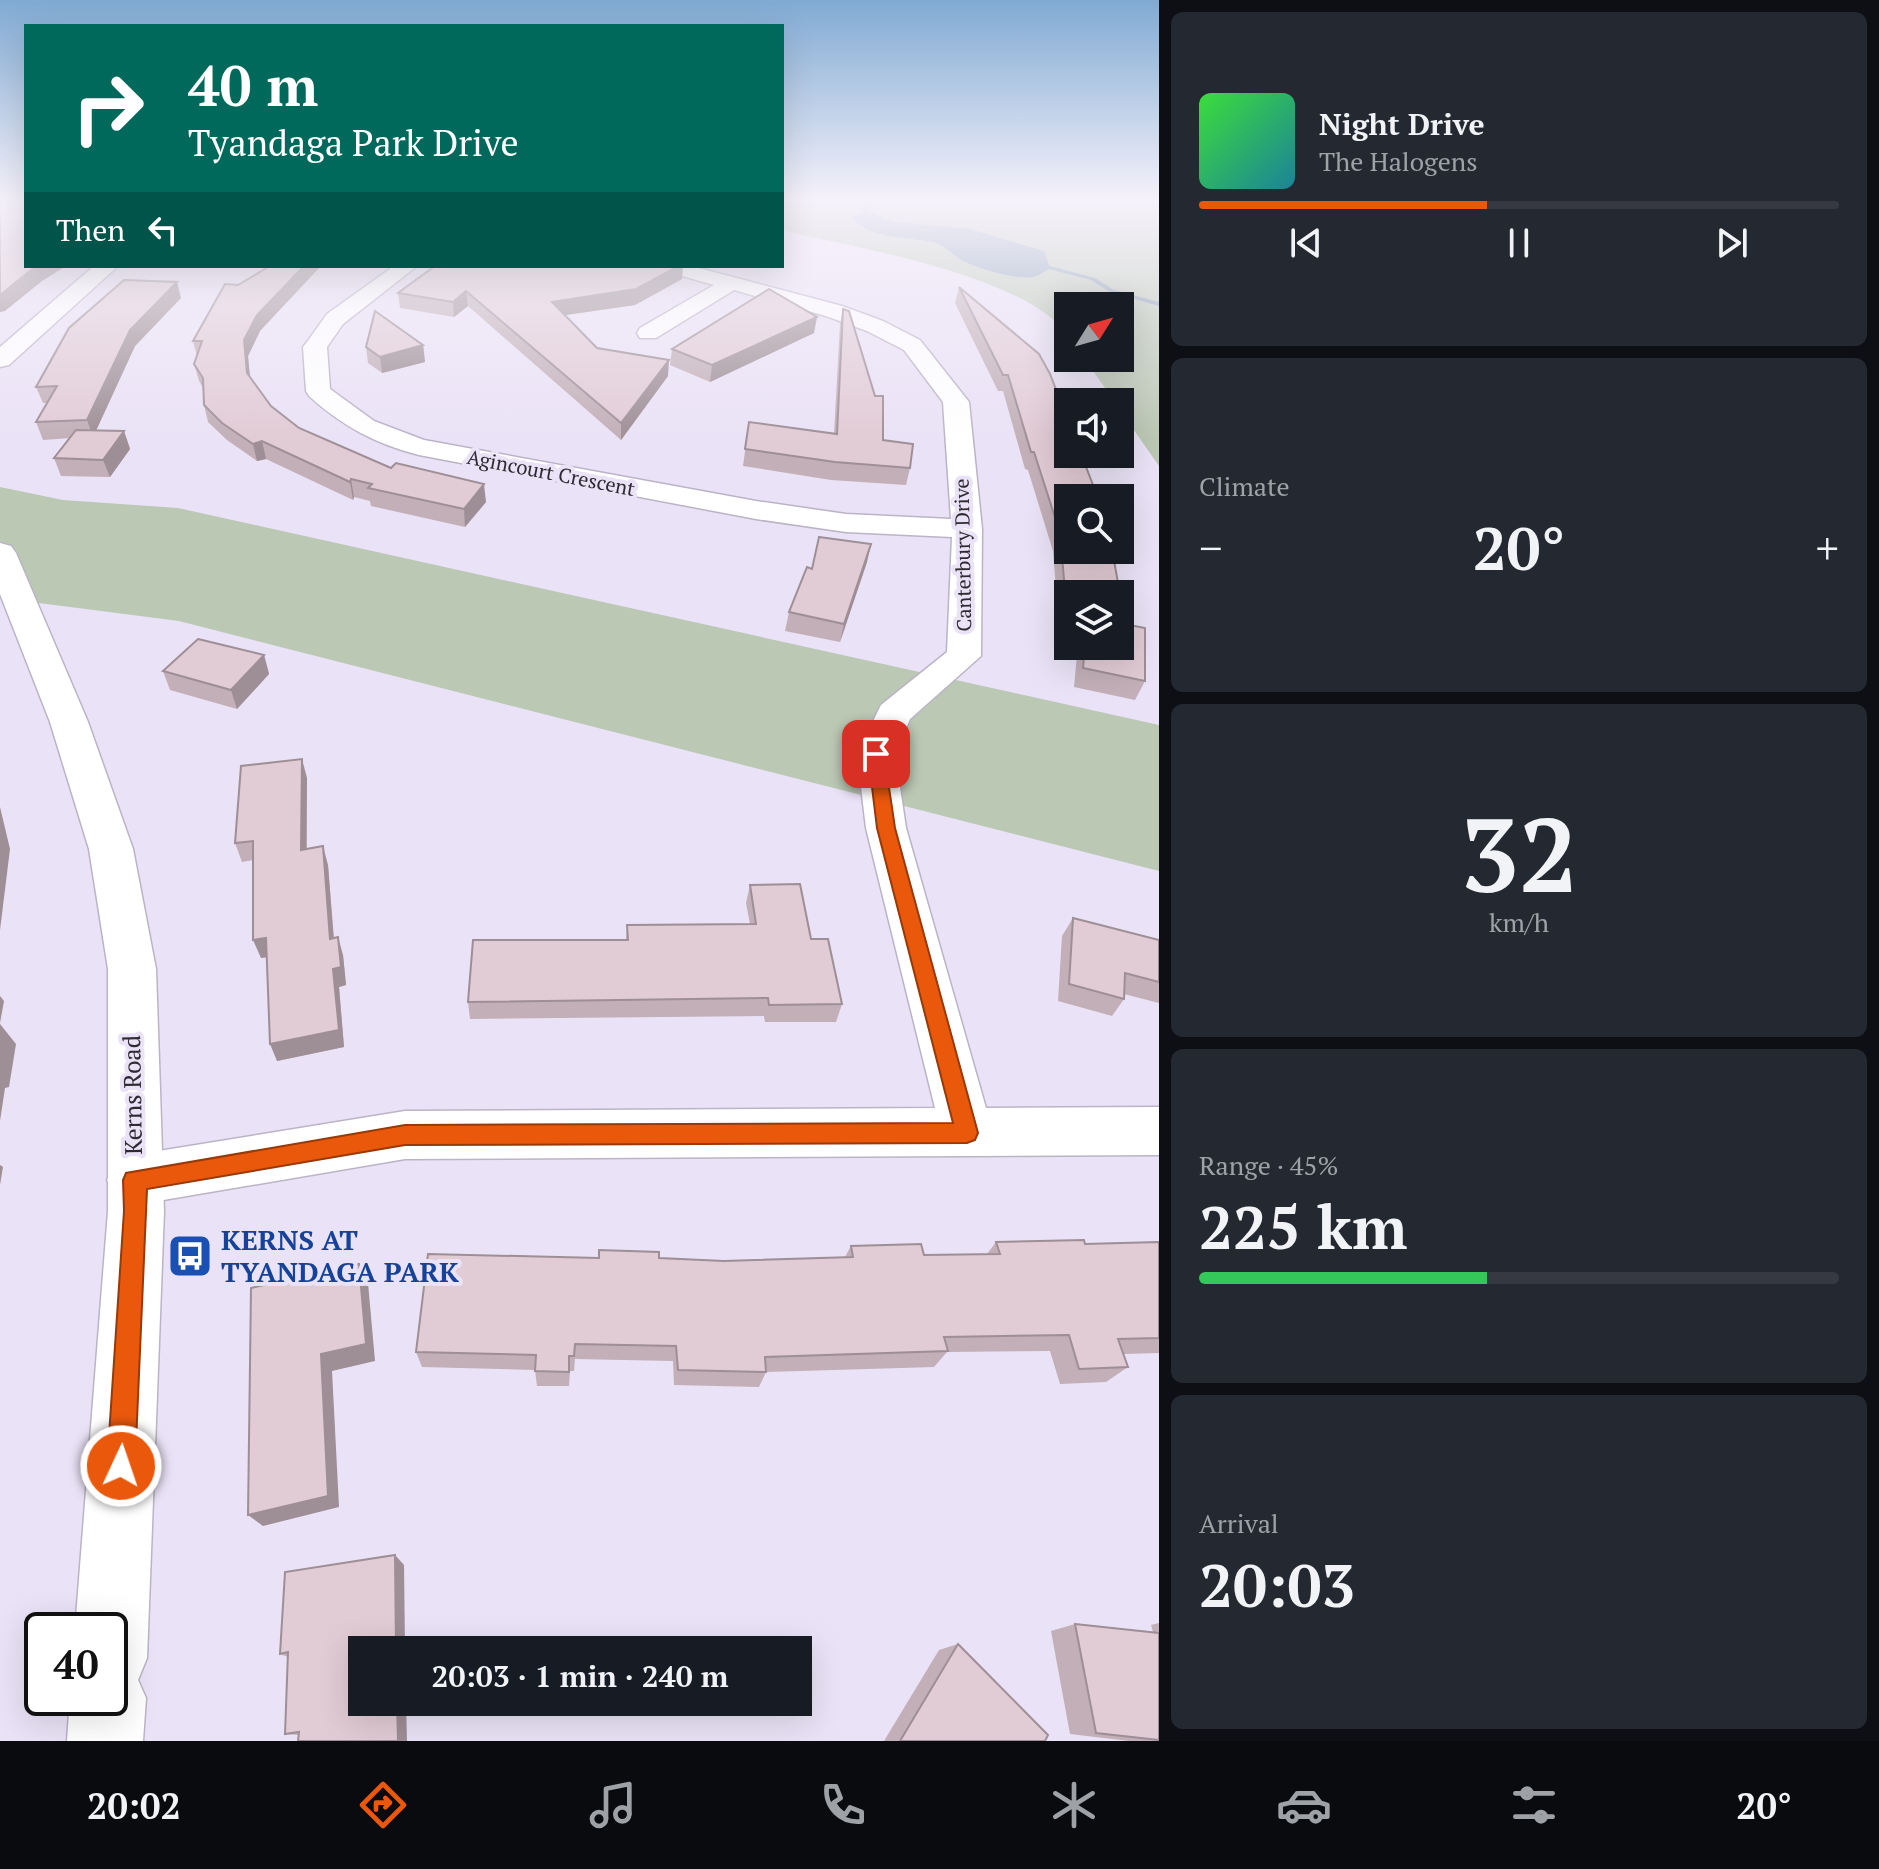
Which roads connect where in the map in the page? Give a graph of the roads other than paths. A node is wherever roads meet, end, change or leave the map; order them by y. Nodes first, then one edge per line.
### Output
1 (89, 281) edge
2 (386, 281) edge
3 (725, 281) edge
4 (732, 283) junction
5 (648, 333) dead end
6 (1, 357) edge
7 (967, 529) junction
8 (0, 553) edge
9 (1159, 1131) edge
10 (967, 1133) junction
11 (134, 1180) junction
12 (113, 1612) edge
13 (107, 1716) edge
14 (105, 1741) edge

1 - 6 street
2 - 7 street, Agincourt Crescent
3 - 4 street, Canterbury Drive
4 - 5 street
4 - 7 street, Canterbury Drive
7 - 10 street, Canterbury Drive
8 - 11 street, Kerns Road
9 - 10 street
10 - 11 street
11 - 12 street, Kerns Road
13 - 14 street

